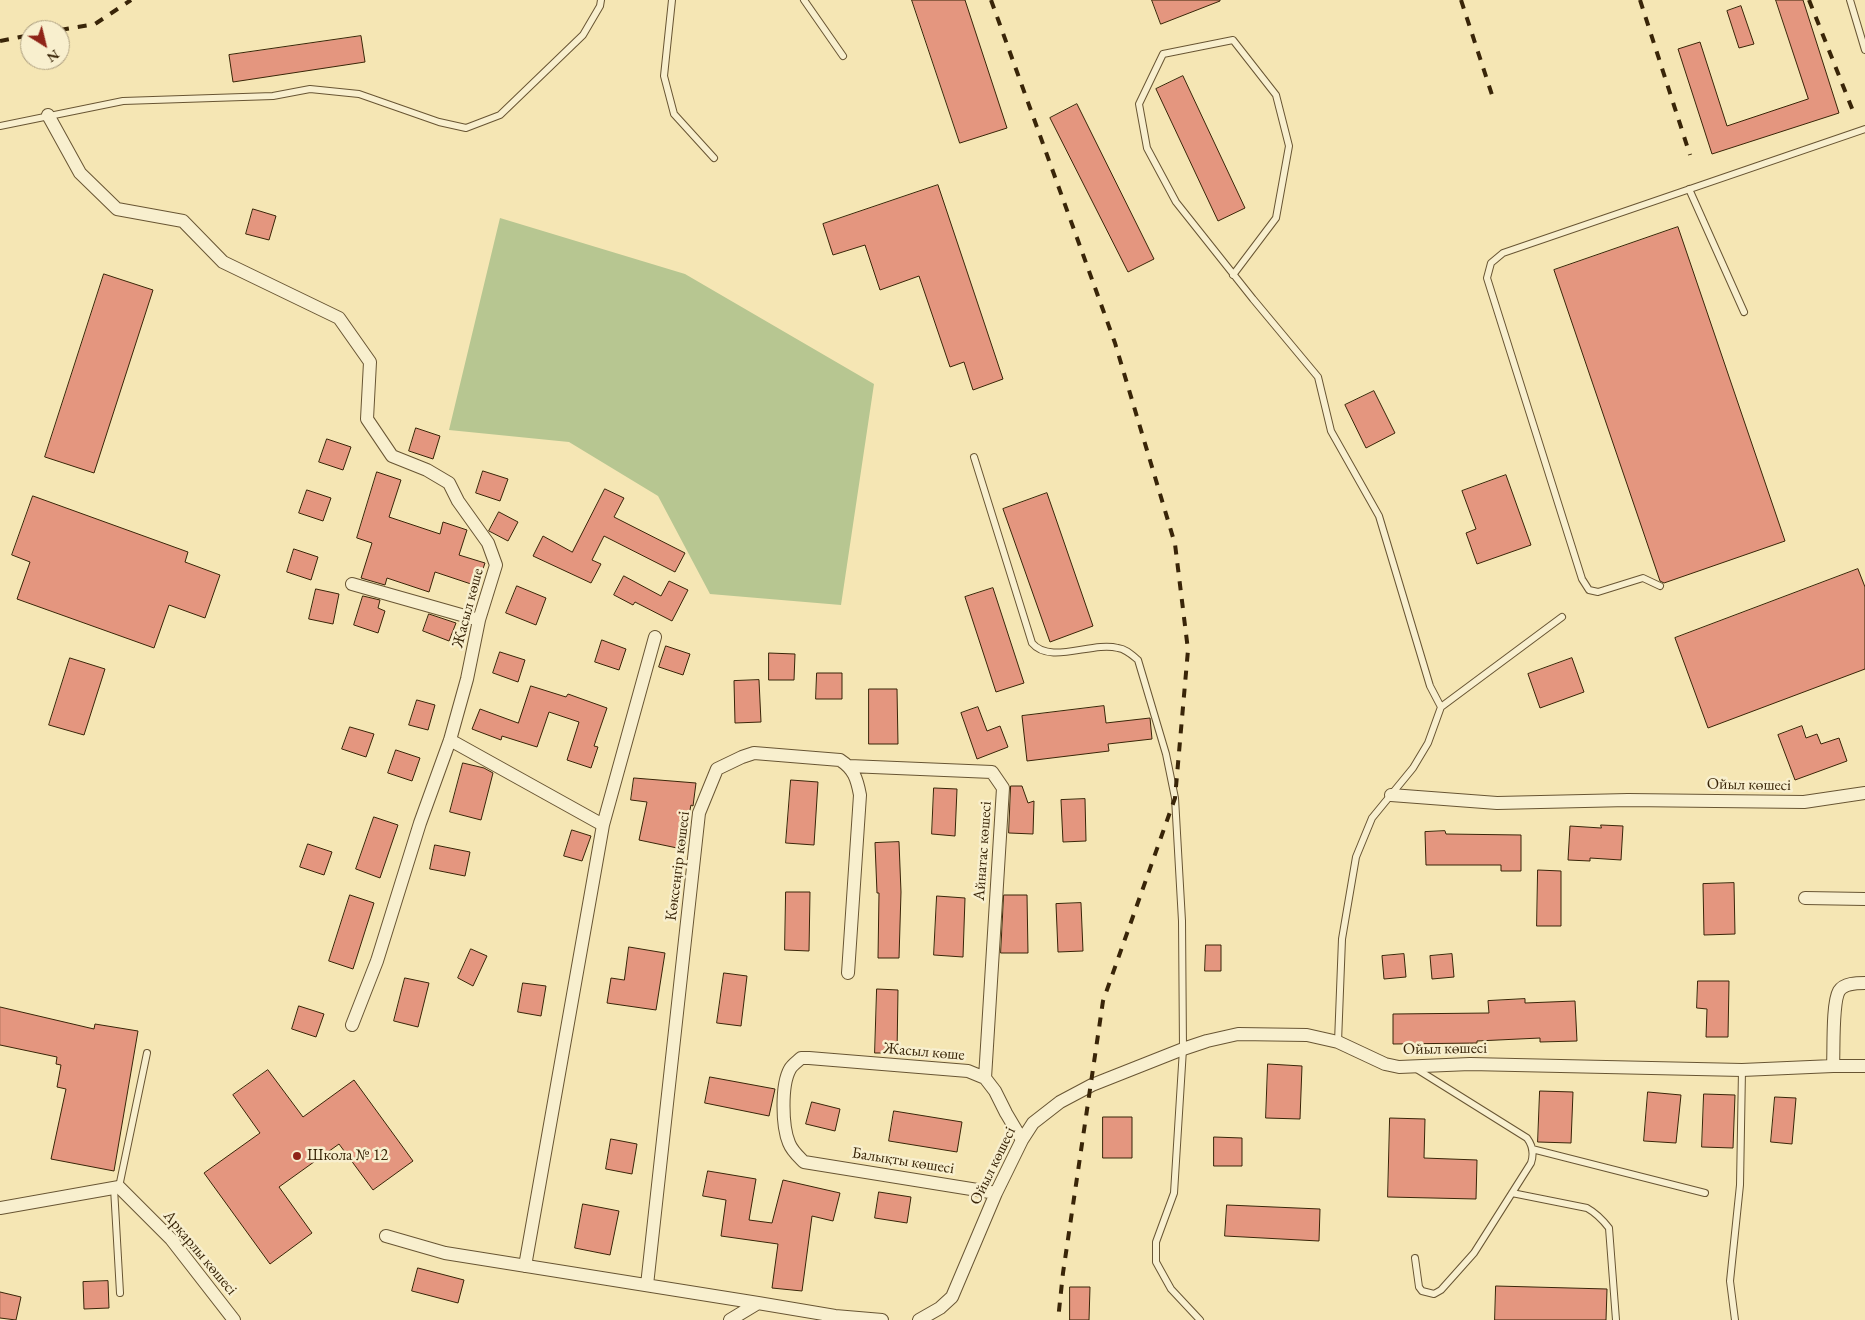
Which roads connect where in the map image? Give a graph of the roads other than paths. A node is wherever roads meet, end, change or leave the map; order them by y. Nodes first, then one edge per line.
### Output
1 (601, 0) edge
2 (672, 0) edge
3 (804, 0) edge
4 (1850, 0) edge
5 (1865, 50) edge
6 (843, 56) dead end
7 (48, 115) junction
8 (0, 126) edge
9 (1865, 129) edge
10 (714, 158) dead end
11 (1689, 188) junction
12 (1234, 275) junction
13 (1744, 312) dead end
14 (974, 457) dead end
15 (352, 584) dead end
16 (1660, 586) dead end
17 (1562, 617) dead end
18 (479, 620) junction
19 (655, 637) dead end
20 (1441, 707) junction
21 (450, 740) junction
22 (848, 766) junction
23 (1865, 793) edge
24 (1391, 795) junction
25 (603, 824) junction
26 (1805, 898) dead end
27 (1865, 899) edge
28 (848, 973) dead end
29 (1865, 983) edge
30 (352, 1025) dead end
31 (1338, 1042) junction
32 (1182, 1049) junction
33 (147, 1054) dead end
34 (1412, 1066) junction
35 (1833, 1066) junction
36 (1865, 1066) edge
37 (1742, 1070) junction
38 (985, 1078) junction
39 (1022, 1140) junction
40 (1532, 1149) junction
41 (804, 1162) joint
42 (116, 1188) junction
43 (996, 1193) junction
44 (1512, 1193) junction
45 (1705, 1193) dead end
46 (0, 1208) edge
47 (386, 1236) dead end
48 (1415, 1258) dead end
49 (525, 1266) junction
50 (647, 1285) junction
51 (120, 1293) dead end
52 (758, 1303) junction
53 (234, 1320) edge
54 (730, 1320) edge
55 (882, 1320) edge
56 (919, 1320) edge
57 (1200, 1320) edge
58 (1616, 1320) edge
59 (1735, 1320) edge

1 - 7 lane
2 - 10 lane
3 - 6 lane
4 - 5 lane
7 - 8 lane
7 - 18 street, Жасыл көше
9 - 11 lane
11 - 13 lane
11 - 16 lane
12 - 12 lane
12 - 20 lane
14 - 32 lane
15 - 18 street
17 - 20 lane
18 - 21 street, Жасыл көше
19 - 25 street
20 - 24 lane
21 - 25 street
21 - 30 street, Жасыл көше
22 - 28 street
22 - 38 street, Айнатас көшесі
22 - 50 street, Көксеңгір көшесі
23 - 24 street, Ойыл көшесі
24 - 31 lane
25 - 49 street
26 - 27 street
29 - 35 street
31 - 32 street, Ойыл көшесі
31 - 34 street, Ойыл көшесі
32 - 39 street, Ойыл көшесі
32 - 57 lane
33 - 42 lane
34 - 37 street, Ойыл көшесі
34 - 40 lane
35 - 36 street, Ойыл көшесі
35 - 37 street, Ойыл көшесі
37 - 59 lane
38 - 39 street
38 - 41 street, Жасыл көше
39 - 43 street, Ойыл көшесі
40 - 44 lane
40 - 45 lane
41 - 43 street, Балықты көшесі
42 - 46 street
42 - 51 lane
42 - 53 street, Арқарлы көшесі
43 - 56 street, Ойыл көшесі
44 - 48 lane
44 - 58 lane
47 - 49 street
49 - 50 street
50 - 52 street
52 - 54 street
52 - 55 street

